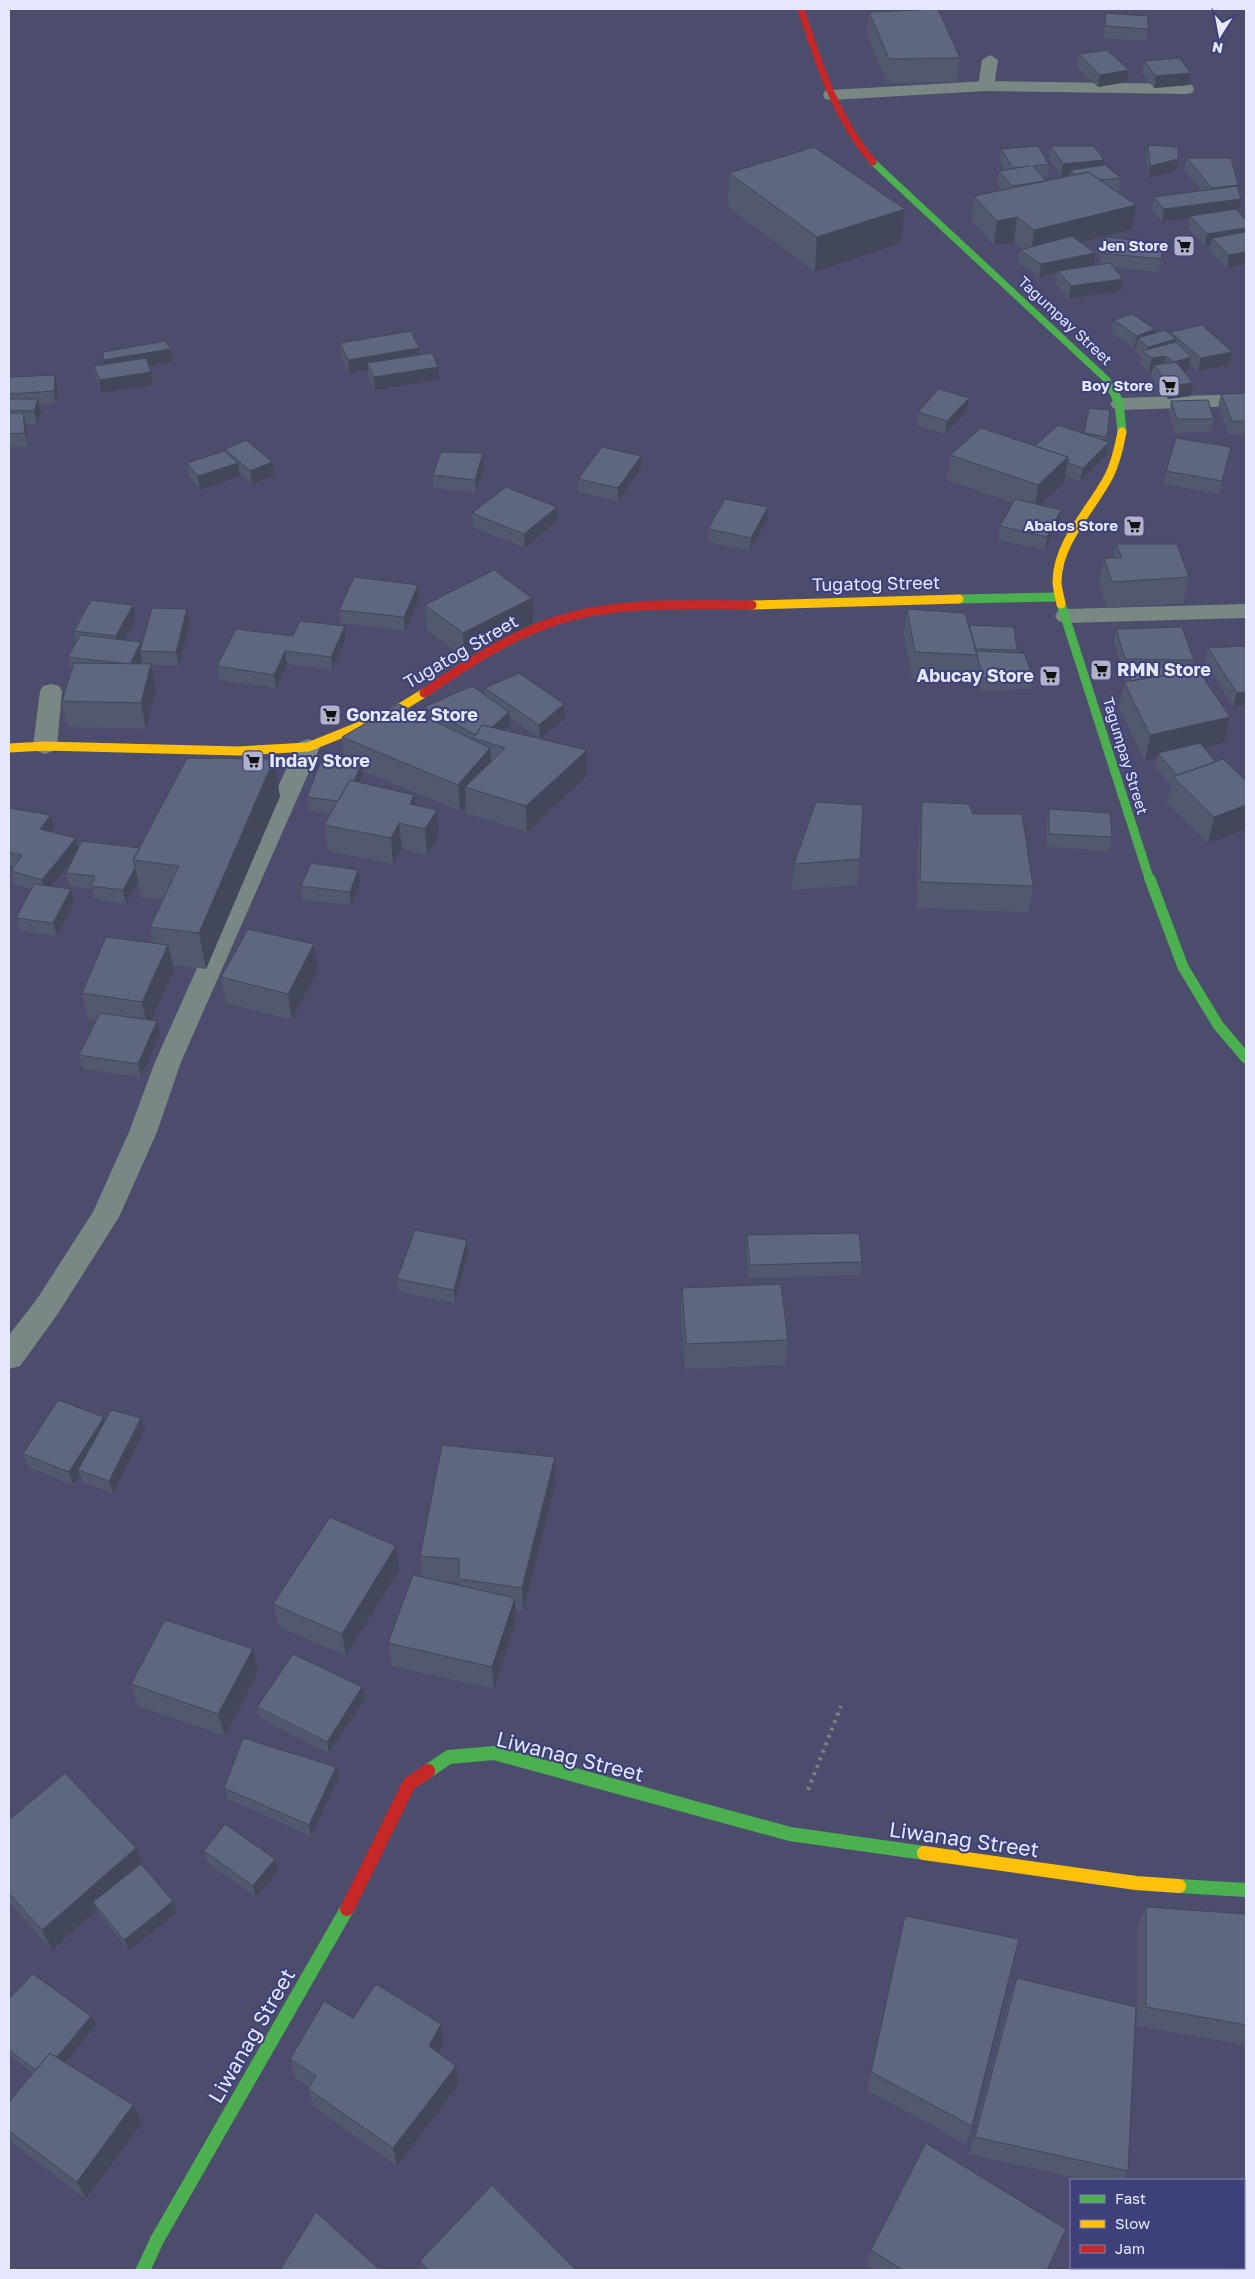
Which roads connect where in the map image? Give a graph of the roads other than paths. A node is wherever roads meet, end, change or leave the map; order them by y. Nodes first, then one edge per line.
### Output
1 (801, 9) edge
2 (990, 60) dead end
3 (986, 86) junction
4 (1186, 90) dead end
5 (831, 95) junction
6 (1246, 400) edge
7 (1120, 404) junction
8 (1062, 606) junction
9 (1246, 611) edge
10 (51, 691) dead end
11 (390, 714) junction
12 (414, 725) edge
13 (45, 746) junction
14 (308, 747) junction
15 (9, 748) edge
16 (1246, 1058) edge
17 (9, 1358) edge
18 (1246, 1890) edge
19 (143, 2270) edge

1 - 5 street, Tagumpay Street
2 - 3 street
3 - 4 street
3 - 5 street
5 - 7 street, Tagumpay Street
6 - 7 street
7 - 8 street, Tagumpay Street
8 - 9 street
8 - 11 street, Tugatog Street
8 - 16 street, Tagumpay Street
10 - 13 street
11 - 12 street
11 - 14 street, Tugatog Street
13 - 14 street, Tugatog Street
13 - 15 street, Tugatog Street
14 - 17 street
18 - 19 street, Liwanag Street

